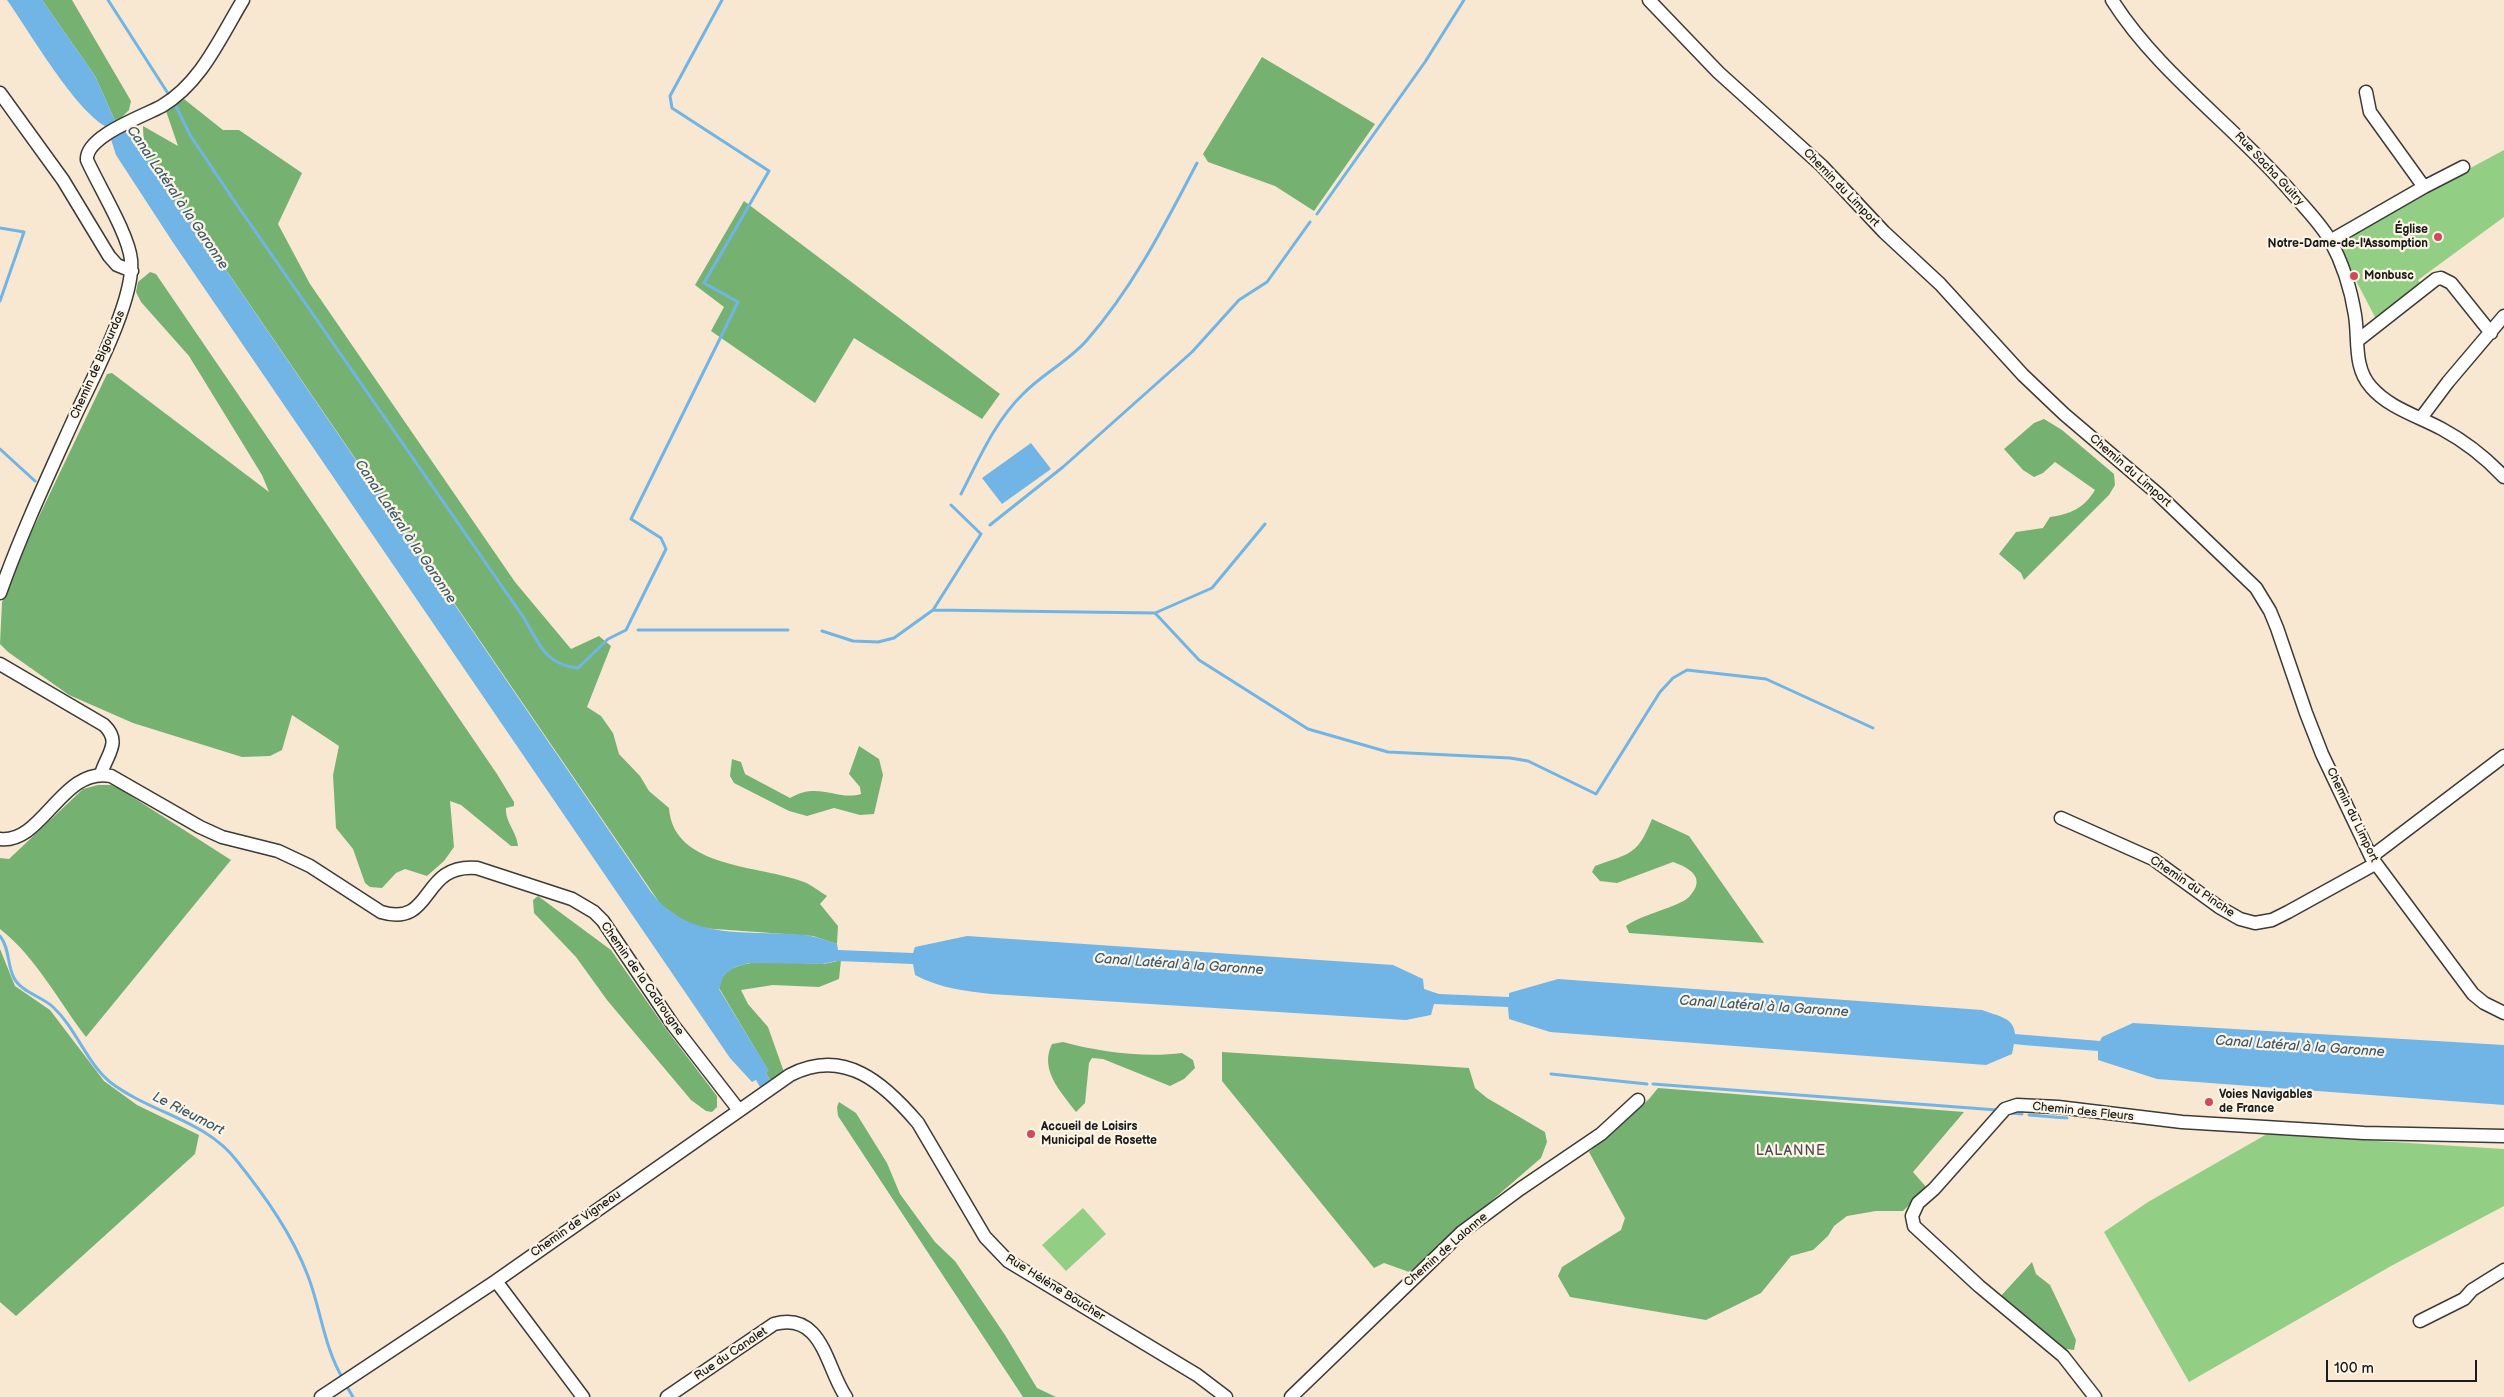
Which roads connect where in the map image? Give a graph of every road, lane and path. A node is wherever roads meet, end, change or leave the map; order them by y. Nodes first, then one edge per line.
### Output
1 (243, 0) edge
2 (1649, 0) edge
3 (2112, 0) edge
4 (2366, 92) dead end
5 (0, 93) edge
6 (2463, 167) dead end
7 (2424, 187) junction
8 (2330, 241) junction
9 (132, 271) junction
10 (2504, 316) edge
11 (2491, 333) junction
12 (2357, 341) junction
13 (2420, 418) junction
14 (2504, 477) edge
15 (0, 593) edge
16 (0, 664) edge
17 (2504, 756) edge
18 (102, 774) junction
19 (2061, 818) dead end
20 (0, 839) edge
21 (2373, 861) junction
22 (2504, 1014) edge
23 (805, 1067) joint
24 (1638, 1100) dead end
25 (738, 1109) junction
26 (2504, 1136) edge
27 (2504, 1270) edge
28 (496, 1281) junction
29 (2420, 1321) dead end
30 (320, 1397) edge
31 (583, 1397) edge
32 (667, 1397) edge
33 (846, 1397) edge
34 (1226, 1397) edge
35 (1291, 1397) edge
36 (2095, 1397) edge

1 - 9 street, Chemin de Bigourdas
2 - 21 street, Chemin du Limport
3 - 8 street, Rue Sacha Guitry
4 - 7 street
5 - 9 street
6 - 7 street
7 - 8 street
8 - 12 street, Rue Sacha Guitry
9 - 15 street, Chemin de Bigourdas
10 - 11 street
11 - 12 street
11 - 13 street
12 - 13 street, Rue Sacha Guitry
13 - 14 street, Rue Sacha Guitry
16 - 18 street
17 - 21 street, Chemin du Pinche
18 - 20 street
18 - 25 street, Chemin de la Cadrougne
19 - 21 street, Chemin du Pinche
21 - 22 street, Chemin du Limport
23 - 25 street, Chemin de Vigneau
23 - 34 street, Rue Hélène Boucher
24 - 35 street, Chemin de Lalanne
25 - 28 street, Chemin de Vigneau
26 - 36 street, Chemin des Fleurs
27 - 29 street
28 - 30 street, Chemin de Vigneau
28 - 31 street
32 - 33 street, Rue du Canalet

